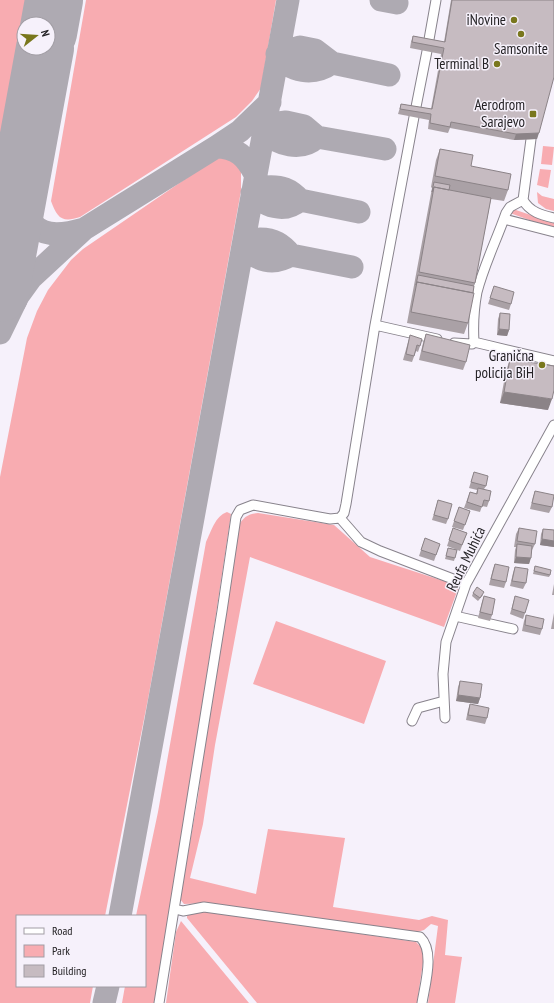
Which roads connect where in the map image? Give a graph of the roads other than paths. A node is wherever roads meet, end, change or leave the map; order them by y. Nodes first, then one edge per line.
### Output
1 (436, 0) edge
2 (532, 139) edge
3 (523, 200) junction
4 (554, 218) edge
5 (504, 219) junction
6 (554, 232) edge
7 (376, 325) junction
8 (474, 342) junction
9 (554, 361) edge
10 (554, 425) edge
11 (340, 518) junction
12 (466, 584) junction
13 (455, 616) junction
14 (513, 629) dead end
15 (444, 701) junction
16 (444, 718) dead end
17 (412, 722) dead end
18 (175, 909) junction
19 (159, 1003) edge
20 (422, 1003) edge

1 - 7 street
2 - 3 street
3 - 4 street
3 - 5 street
5 - 6 street
5 - 8 street
7 - 8 street
7 - 11 street
8 - 9 street
10 - 12 street, Reufa Muhića
11 - 12 street
11 - 18 street
12 - 13 street, Reufa Muhića
13 - 14 street
13 - 15 street, Reufa Muhića
15 - 16 street, Reufa Muhića
15 - 17 street
18 - 19 street
18 - 20 street

